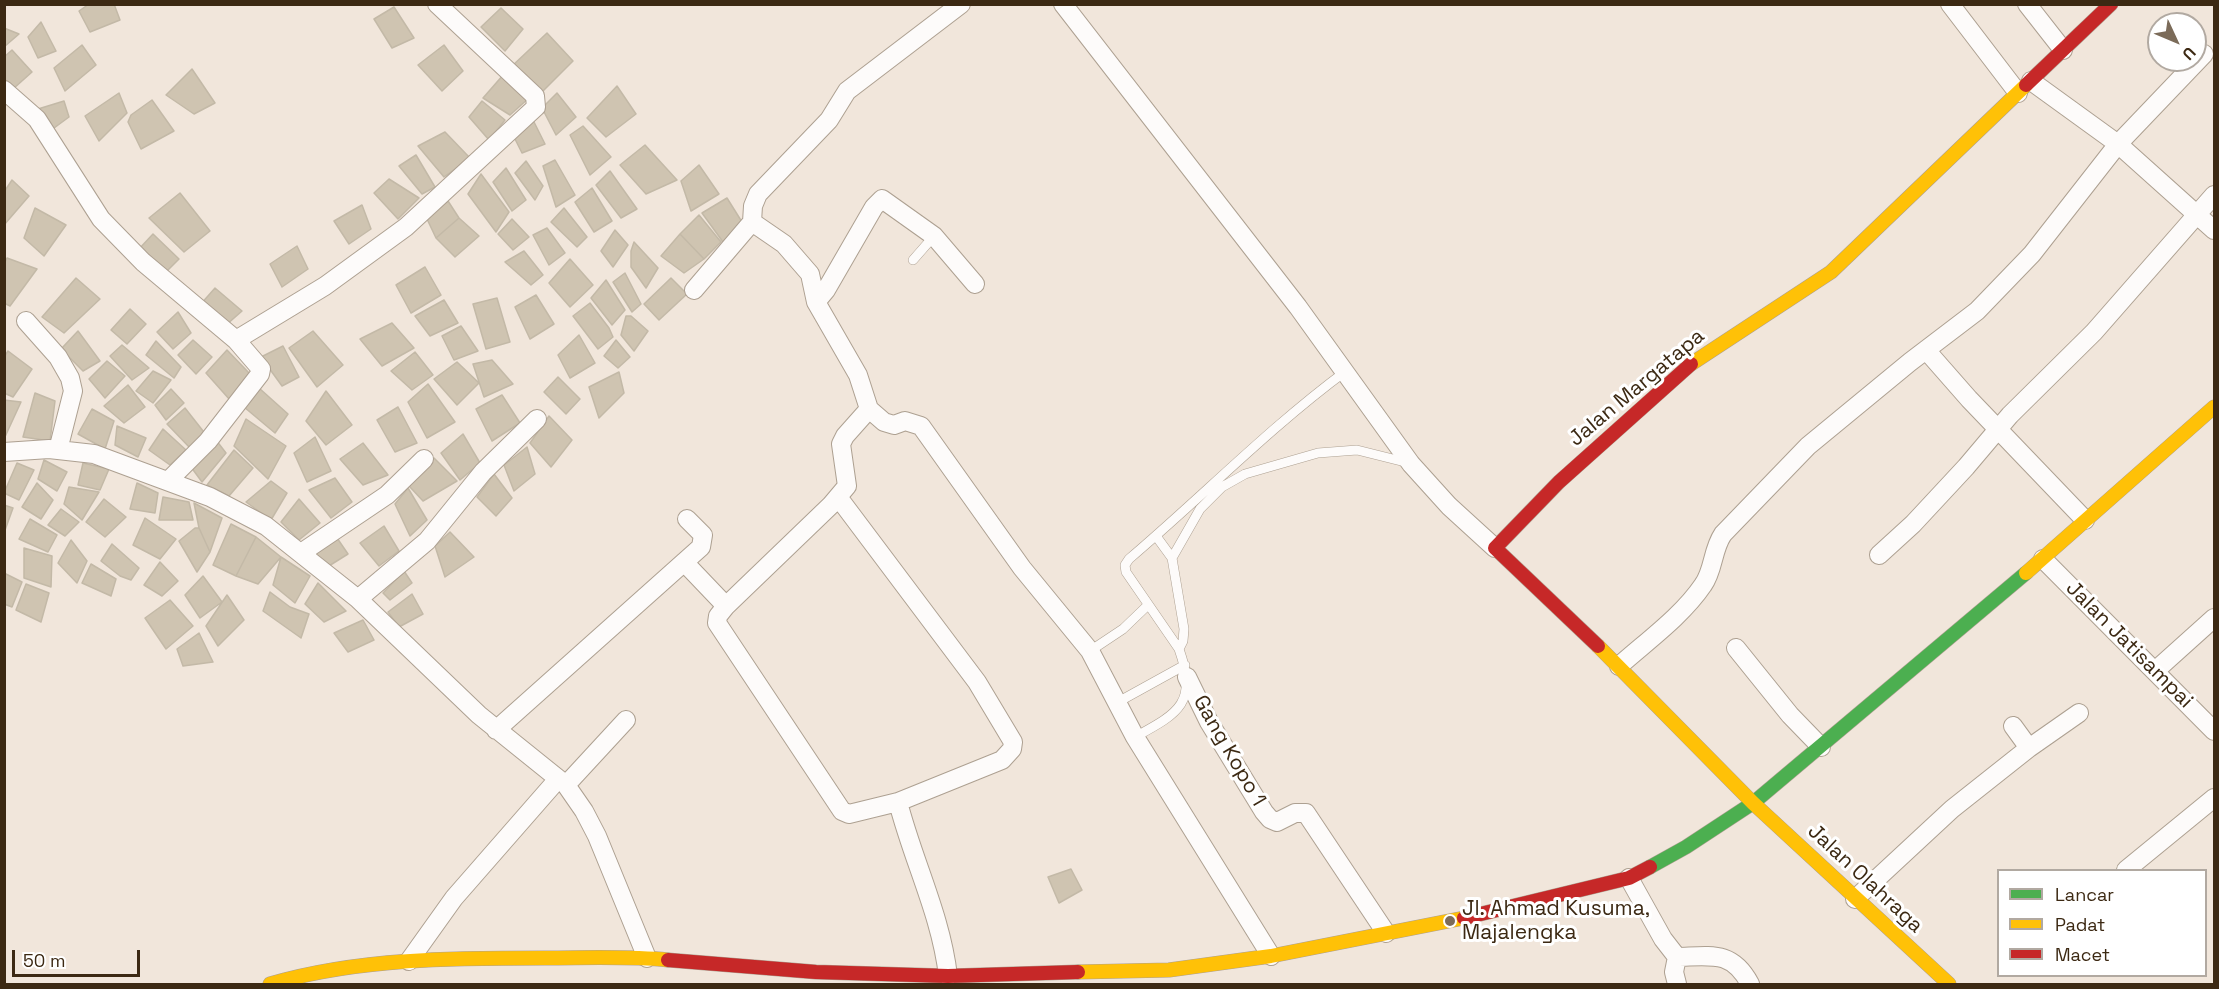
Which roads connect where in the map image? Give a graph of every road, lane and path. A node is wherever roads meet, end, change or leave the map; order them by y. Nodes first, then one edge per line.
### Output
1 (437, 4) edge
2 (960, 4) edge
3 (1063, 4) edge
4 (1950, 4) edge
5 (2027, 4) edge
6 (2111, 4) edge
7 (2063, 50) junction
8 (2187, 72) edge
9 (2025, 87) junction
10 (4, 90) edge
11 (2118, 144) junction
12 (2214, 195) edge
13 (2197, 217) junction
14 (752, 222) junction
15 (2214, 230) edge
16 (934, 236) junction
17 (913, 260) dead end
18 (975, 284) dead end
19 (694, 290) dead end
20 (816, 302) junction
21 (26, 321) dead end
22 (236, 340) junction
23 (1926, 350) junction
24 (1346, 371) junction
25 (2214, 407) edge
26 (869, 409) junction
27 (537, 419) dead end
28 (1998, 429) junction
29 (58, 450) junction
30 (4, 452) edge
31 (424, 459) dead end
32 (1411, 464) junction
33 (169, 480) junction
34 (838, 497) junction
35 (687, 519) dead end
36 (2085, 520) junction
37 (1156, 536) junction
38 (1495, 548) junction
39 (301, 554) junction
40 (1879, 555) dead end
41 (1172, 558) junction
42 (2043, 559) junction
43 (684, 562) junction
44 (358, 599) junction
45 (1148, 605) junction
46 (726, 606) junction
47 (2214, 618) edge
48 (1736, 648) dead end
49 (1179, 649) junction
50 (1090, 651) junction
51 (1619, 666) junction
52 (1186, 671) junction
53 (2155, 671) junction
54 (1118, 702) junction
55 (2079, 713) dead end
56 (626, 720) dead end
57 (2013, 726) dead end
58 (496, 730) junction
59 (2214, 731) edge
60 (1135, 737) junction
61 (1821, 747) junction
62 (2029, 748) junction
63 (562, 782) junction
64 (2214, 798) edge
65 (898, 802) junction
66 (1753, 803) junction
67 (2127, 869) edge
68 (1629, 878) junction
69 (1855, 899) junction
70 (1386, 933) junction
71 (1270, 956) junction
72 (1677, 957) junction
73 (647, 958) junction
74 (408, 961) junction
75 (948, 976) junction
76 (270, 984) edge
77 (1677, 984) edge
78 (1750, 984) edge
79 (1949, 984) edge

1 - 22 street
2 - 14 street
3 - 24 street
4 - 9 street
5 - 7 street
6 - 7 street, Jalan Margatapa
7 - 9 street, Jalan Margatapa
8 - 11 street
9 - 11 street
9 - 38 street, Jalan Margatapa
10 - 22 street
11 - 13 street
11 - 23 street
12 - 13 street
13 - 15 street
13 - 28 street
14 - 19 street
14 - 20 street
16 - 17 lane
16 - 18 street
16 - 20 street
20 - 26 street
21 - 29 street
22 - 33 street
23 - 28 street
23 - 51 street
24 - 32 street
24 - 37 lane
25 - 36 street
26 - 34 street
26 - 50 street
27 - 44 street
28 - 36 street
28 - 40 street
29 - 30 street
29 - 33 street
31 - 39 street
32 - 38 street
32 - 41 lane
33 - 39 street
34 - 46 street
34 - 65 street
35 - 43 street
36 - 42 street
37 - 41 lane
37 - 45 lane
38 - 51 street
39 - 44 street
41 - 49 lane
42 - 53 street, Jalan Jatisampai
42 - 61 street
43 - 46 street
43 - 58 street
44 - 58 street
45 - 49 lane
45 - 50 lane
46 - 65 street
47 - 53 street
48 - 61 street
49 - 52 lane
50 - 54 street
51 - 66 street
52 - 54 lane
52 - 60 lane
52 - 70 street, Gang Kopo 1
53 - 59 street, Jalan Jatisampai
54 - 60 street
55 - 62 street
56 - 63 street
57 - 62 street
58 - 63 street
60 - 71 street
61 - 66 street
62 - 69 street
63 - 73 street
63 - 74 street
64 - 67 street
65 - 75 street
66 - 68 street
66 - 69 street, Jalan Olahraga
68 - 70 street
68 - 72 street
69 - 79 street, Jalan Olahraga
70 - 71 street
71 - 75 street
72 - 77 street
72 - 78 street
73 - 74 street
73 - 75 street
74 - 76 street

